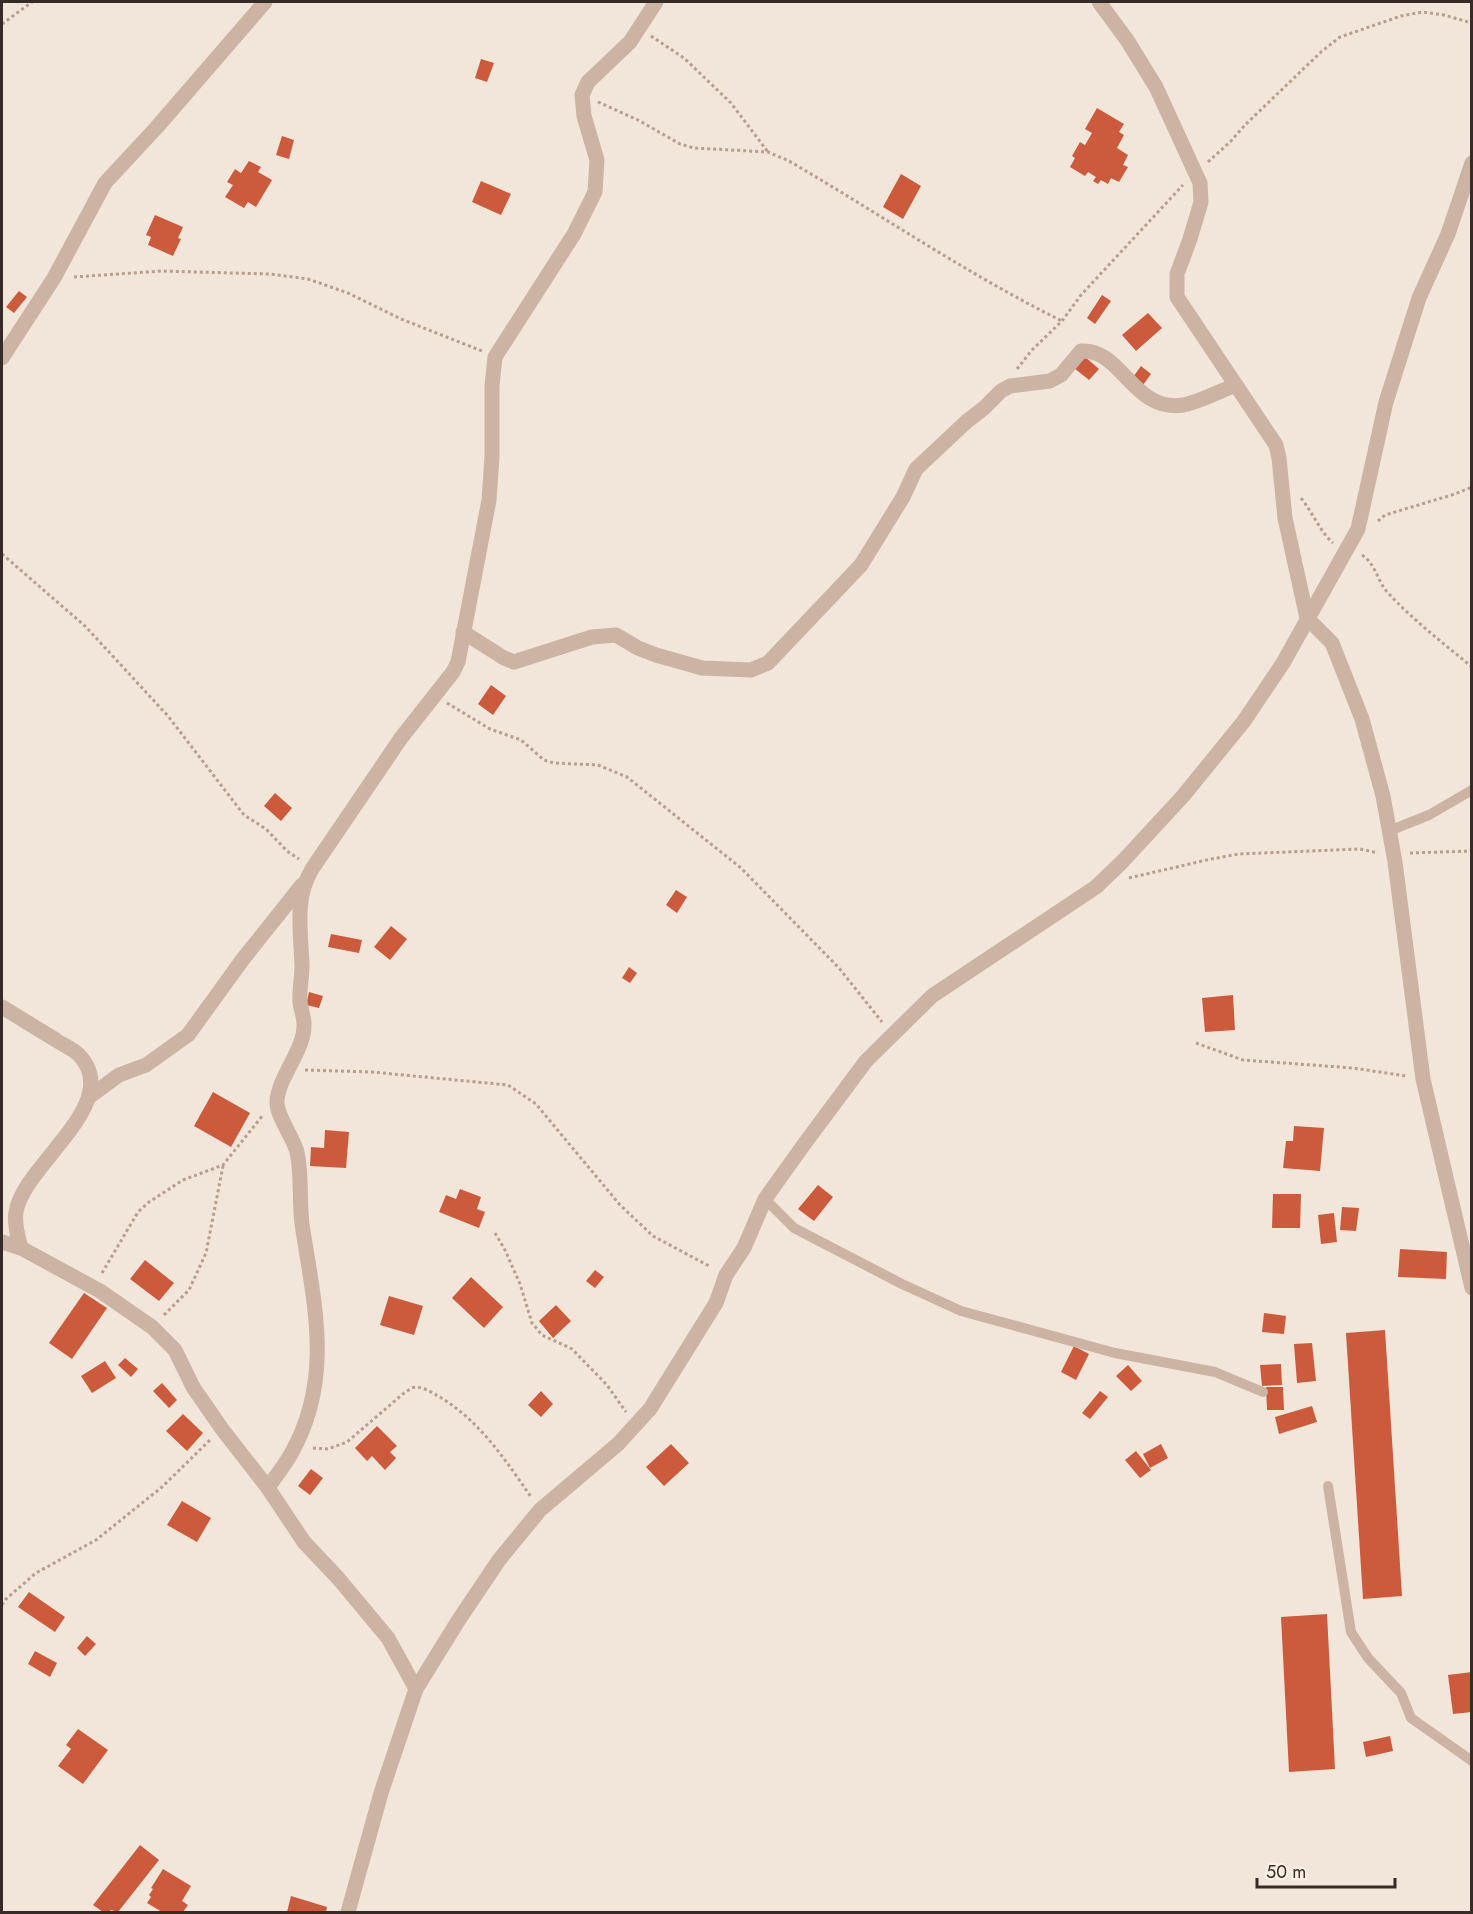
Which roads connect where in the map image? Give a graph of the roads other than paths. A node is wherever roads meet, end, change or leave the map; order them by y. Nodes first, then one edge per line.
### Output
1 (265, 2) edge
2 (656, 2) edge
3 (1099, 2) edge
4 (1472, 163) edge
5 (2, 358) edge
6 (1236, 385) junction
7 (1307, 618) junction
8 (464, 632) junction
9 (1472, 790) edge
10 (1389, 831) junction
11 (309, 875) junction
12 (2, 1007) edge
13 (89, 1097) junction
14 (765, 1199) junction
15 (2, 1242) edge
16 (21, 1248) junction
17 (1472, 1288) edge
18 (1263, 1392) dead end
19 (1328, 1486) dead end
20 (268, 1488) junction
21 (416, 1689) junction
22 (1472, 1761) edge
23 (348, 1912) edge

1 - 5 street
2 - 8 street
3 - 6 street
4 - 7 street
6 - 7 street
6 - 8 street
7 - 10 street
7 - 14 street
8 - 11 street
9 - 10 lane
10 - 17 street
11 - 13 street
11 - 20 street
12 - 13 street
13 - 16 street
14 - 18 lane
14 - 21 street
15 - 16 street
16 - 20 street
19 - 22 lane
20 - 21 street
21 - 23 street

